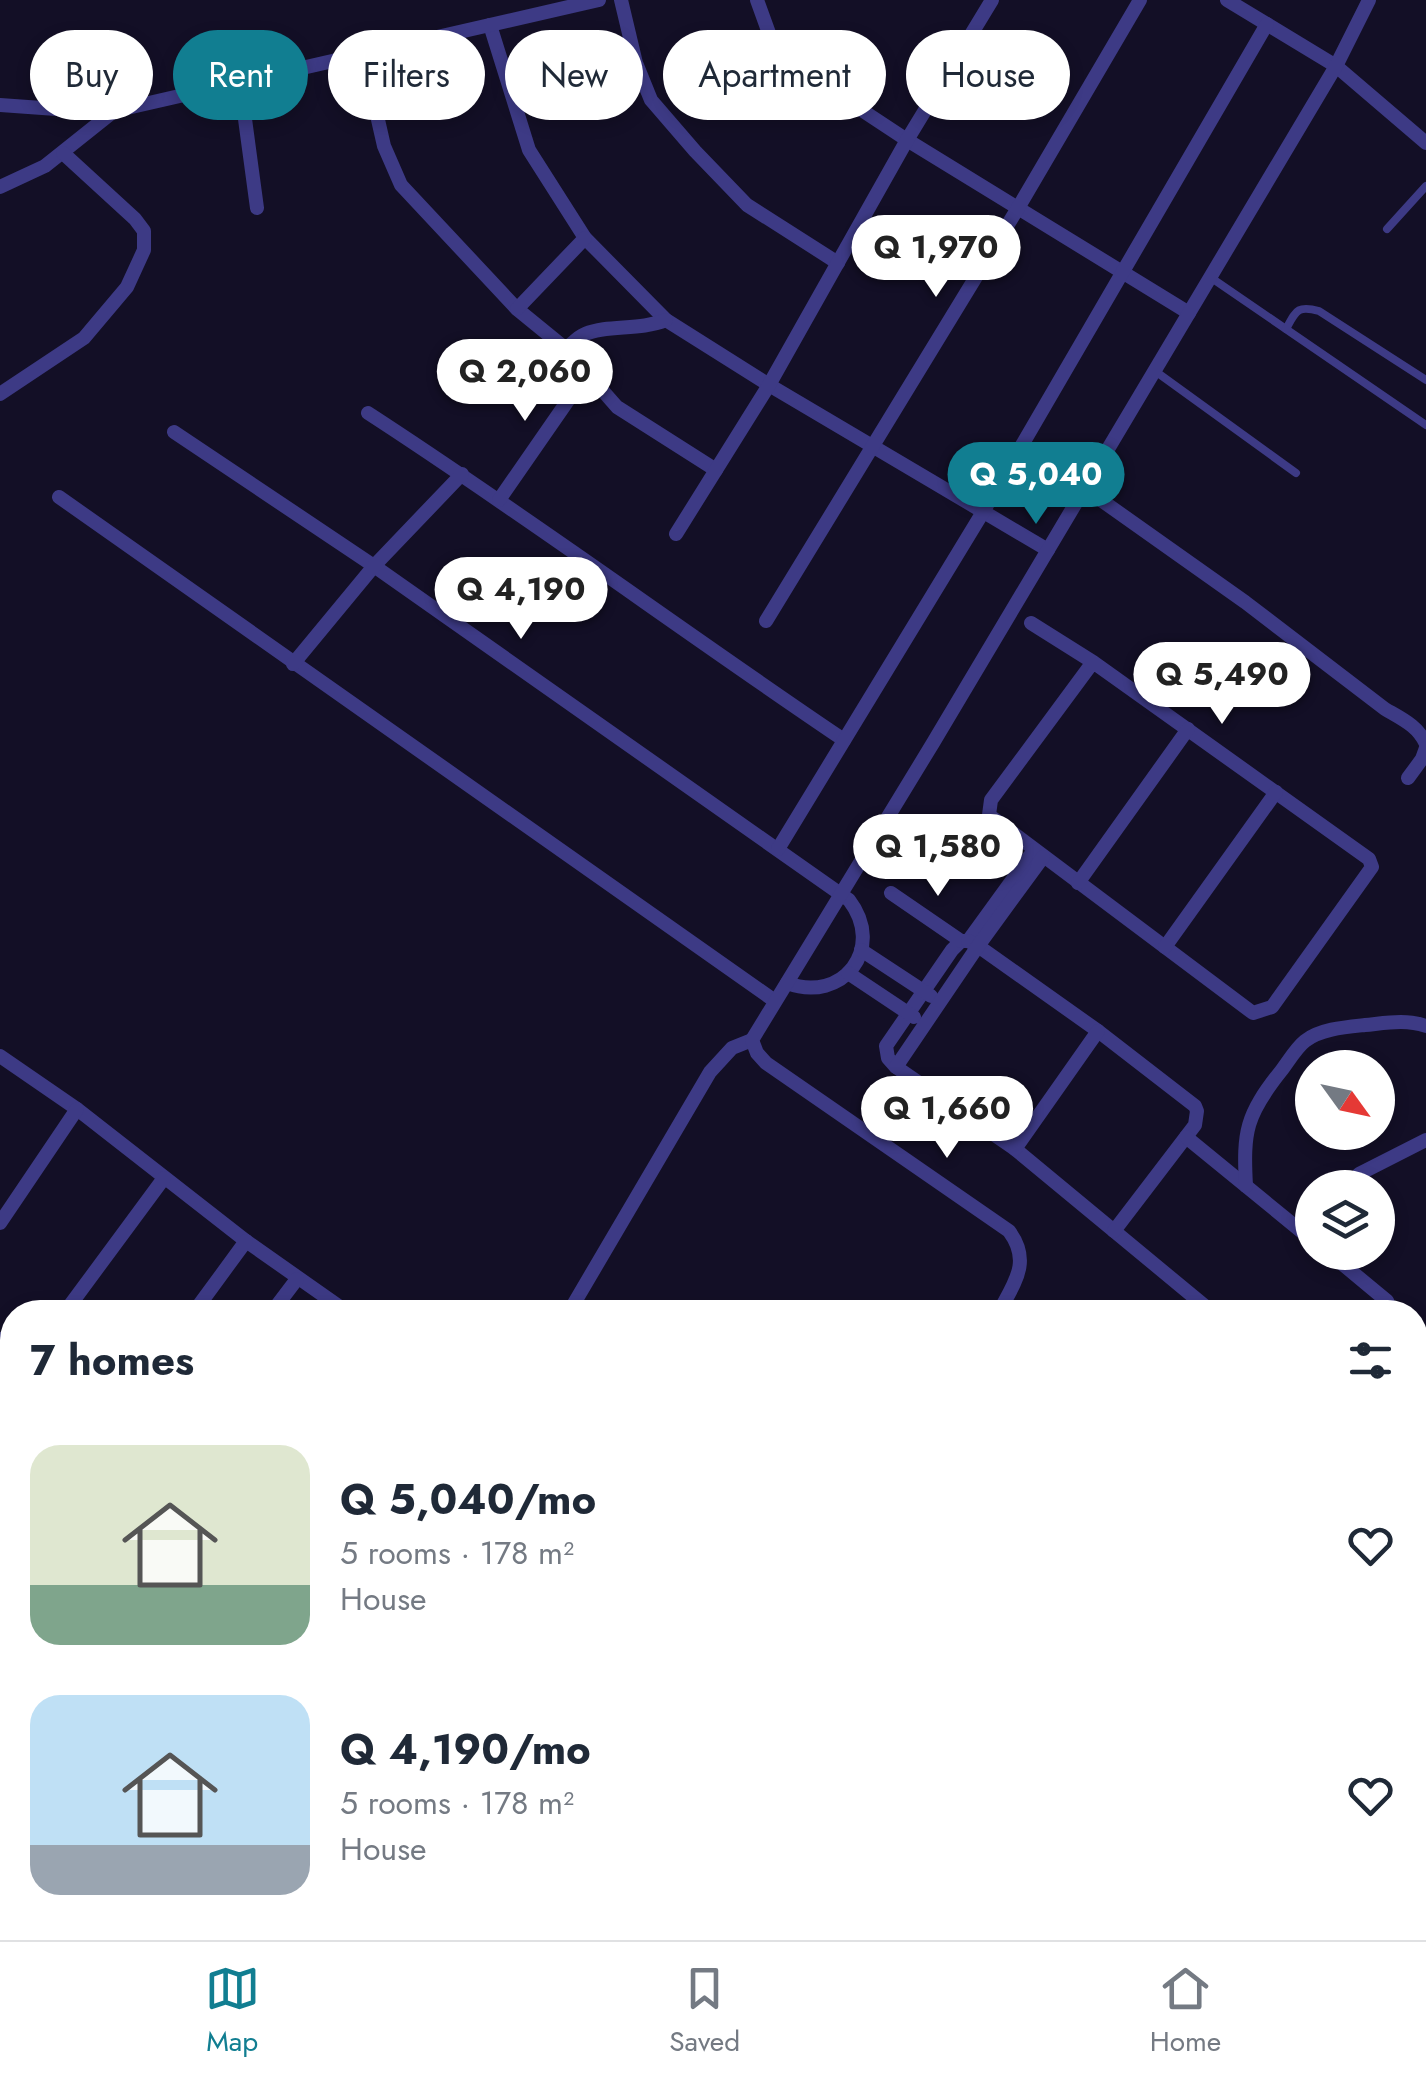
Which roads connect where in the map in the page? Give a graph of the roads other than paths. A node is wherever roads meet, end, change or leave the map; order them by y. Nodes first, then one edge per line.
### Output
1 (552, 0) edge
2 (621, 0) edge
3 (756, 0) edge
4 (992, 0) edge
5 (1140, 0) edge
6 (1227, 0) edge
7 (1369, 0) edge
8 (584, 2) edge
9 (1244, 4) edge
10 (490, 24) junction
11 (1268, 24) junction
12 (465, 30) edge
13 (1336, 66) junction
14 (0, 105) edge
15 (30, 107) edge
16 (103, 120) edge
17 (245, 120) edge
18 (378, 120) edge
19 (907, 140) junction
20 (1426, 143) edge
21 (64, 153) junction
22 (1426, 186) edge
23 (0, 187) edge
24 (257, 208) dead end
25 (1018, 208) junction
26 (1387, 229) dead end
27 (585, 238) junction
28 (838, 263) junction
29 (1122, 272) junction
30 (1210, 277) junction
31 (517, 309) junction
32 (1189, 313) junction
33 (666, 320) junction
34 (1286, 329) junction
35 (566, 349) junction
36 (1154, 370) junction
37 (586, 372) junction
38 (1426, 380) edge
39 (768, 385) junction
40 (0, 394) edge
41 (368, 413) dead end
42 (1426, 425) edge
43 (174, 432) dead end
44 (872, 446) junction
45 (716, 470) junction
46 (1296, 473) dead end
47 (462, 474) junction
48 (1084, 488) junction
49 (59, 497) dead end
50 (499, 500) junction
51 (983, 512) junction
52 (676, 534) dead end
53 (1048, 550) junction
54 (374, 566) junction
55 (766, 621) dead end
56 (1031, 623) dead end
57 (1094, 662) junction
58 (293, 664) junction
59 (1188, 729) junction
60 (844, 740) junction
61 (1426, 746) edge
62 (1408, 778) dead end
63 (1276, 792) junction
64 (778, 849) junction
65 (1038, 853) junction
66 (1078, 883) junction
67 (842, 893) junction
68 (891, 893) dead end
69 (969, 943) junction
70 (1165, 948) junction
71 (862, 950) junction
72 (848, 973) junction
73 (786, 982) junction
74 (924, 992) junction
75 (775, 1001) junction
76 (940, 1002) junction
77 (908, 1014) junction
78 (1423, 1022) edge
79 (924, 1024) junction
80 (1098, 1031) junction
81 (752, 1040) junction
82 (0, 1056) edge
83 (896, 1068) junction
84 (77, 1109) junction
85 (1186, 1137) junction
86 (1426, 1140) edge
87 (1015, 1149) junction
88 (1367, 1170) edge
89 (164, 1178) junction
90 (1246, 1186) junction
91 (0, 1222) edge
92 (1295, 1226) edge
93 (1114, 1231) junction
94 (246, 1241) junction
95 (1350, 1270) edge
96 (297, 1278) junction
97 (74, 1300) edge
98 (203, 1300) edge
99 (281, 1300) edge
100 (329, 1300) edge
101 (576, 1300) edge
102 (1005, 1300) edge
103 (1197, 1300) edge
104 (1386, 1300) edge

1 - 8 street
2 - 28 street
3 - 19 street
4 - 19 street
5 - 25 street
6 - 9 street
7 - 13 street
8 - 10 street
9 - 11 street
10 - 12 street
10 - 27 street
11 - 13 street
11 - 29 street
13 - 20 street
13 - 30 street
14 - 15 street
16 - 21 street
17 - 24 street
18 - 31 street
19 - 25 street
19 - 28 street
21 - 23 street
21 - 40 street
22 - 26 lane
25 - 29 street
25 - 44 street
27 - 31 street
27 - 33 street
28 - 39 street
29 - 32 street
29 - 51 street
30 - 32 street
30 - 34 lane
31 - 35 street
32 - 36 street
33 - 35 street
33 - 39 street
34 - 38 lane
34 - 42 lane
35 - 37 street
36 - 46 lane
36 - 48 street
37 - 45 street
37 - 50 street
39 - 44 street
39 - 45 street
41 - 47 street
43 - 54 street
44 - 51 street
44 - 55 street
45 - 52 street
47 - 50 street
47 - 54 street
48 - 53 street
48 - 61 street
49 - 58 street
50 - 60 street
51 - 53 street
51 - 60 street
53 - 67 street
54 - 58 street
54 - 64 street
56 - 57 street
57 - 59 street
57 - 65 street
58 - 75 street
59 - 63 street
59 - 66 street
60 - 64 street
61 - 62 street
63 - 70 street
63 - 70 street
64 - 67 street
65 - 66 street
65 - 69 street
66 - 70 street
67 - 71 street
67 - 73 street
68 - 69 street
69 - 74 street
69 - 76 street
69 - 80 street
71 - 72 street
71 - 74 street
72 - 73 street
72 - 77 street
73 - 75 street
74 - 76 street
74 - 77 street
75 - 81 street
76 - 79 street
77 - 79 street
77 - 83 street
78 - 90 street
79 - 83 street
80 - 85 street
80 - 87 street
81 - 101 street
81 - 102 street
82 - 84 street
83 - 87 street
84 - 89 street
84 - 91 street
85 - 90 street
85 - 93 street
86 - 88 street
87 - 93 street
89 - 94 street
89 - 97 street
90 - 92 street
93 - 103 street
94 - 96 street
94 - 98 street
95 - 104 street
96 - 99 street
96 - 100 street

